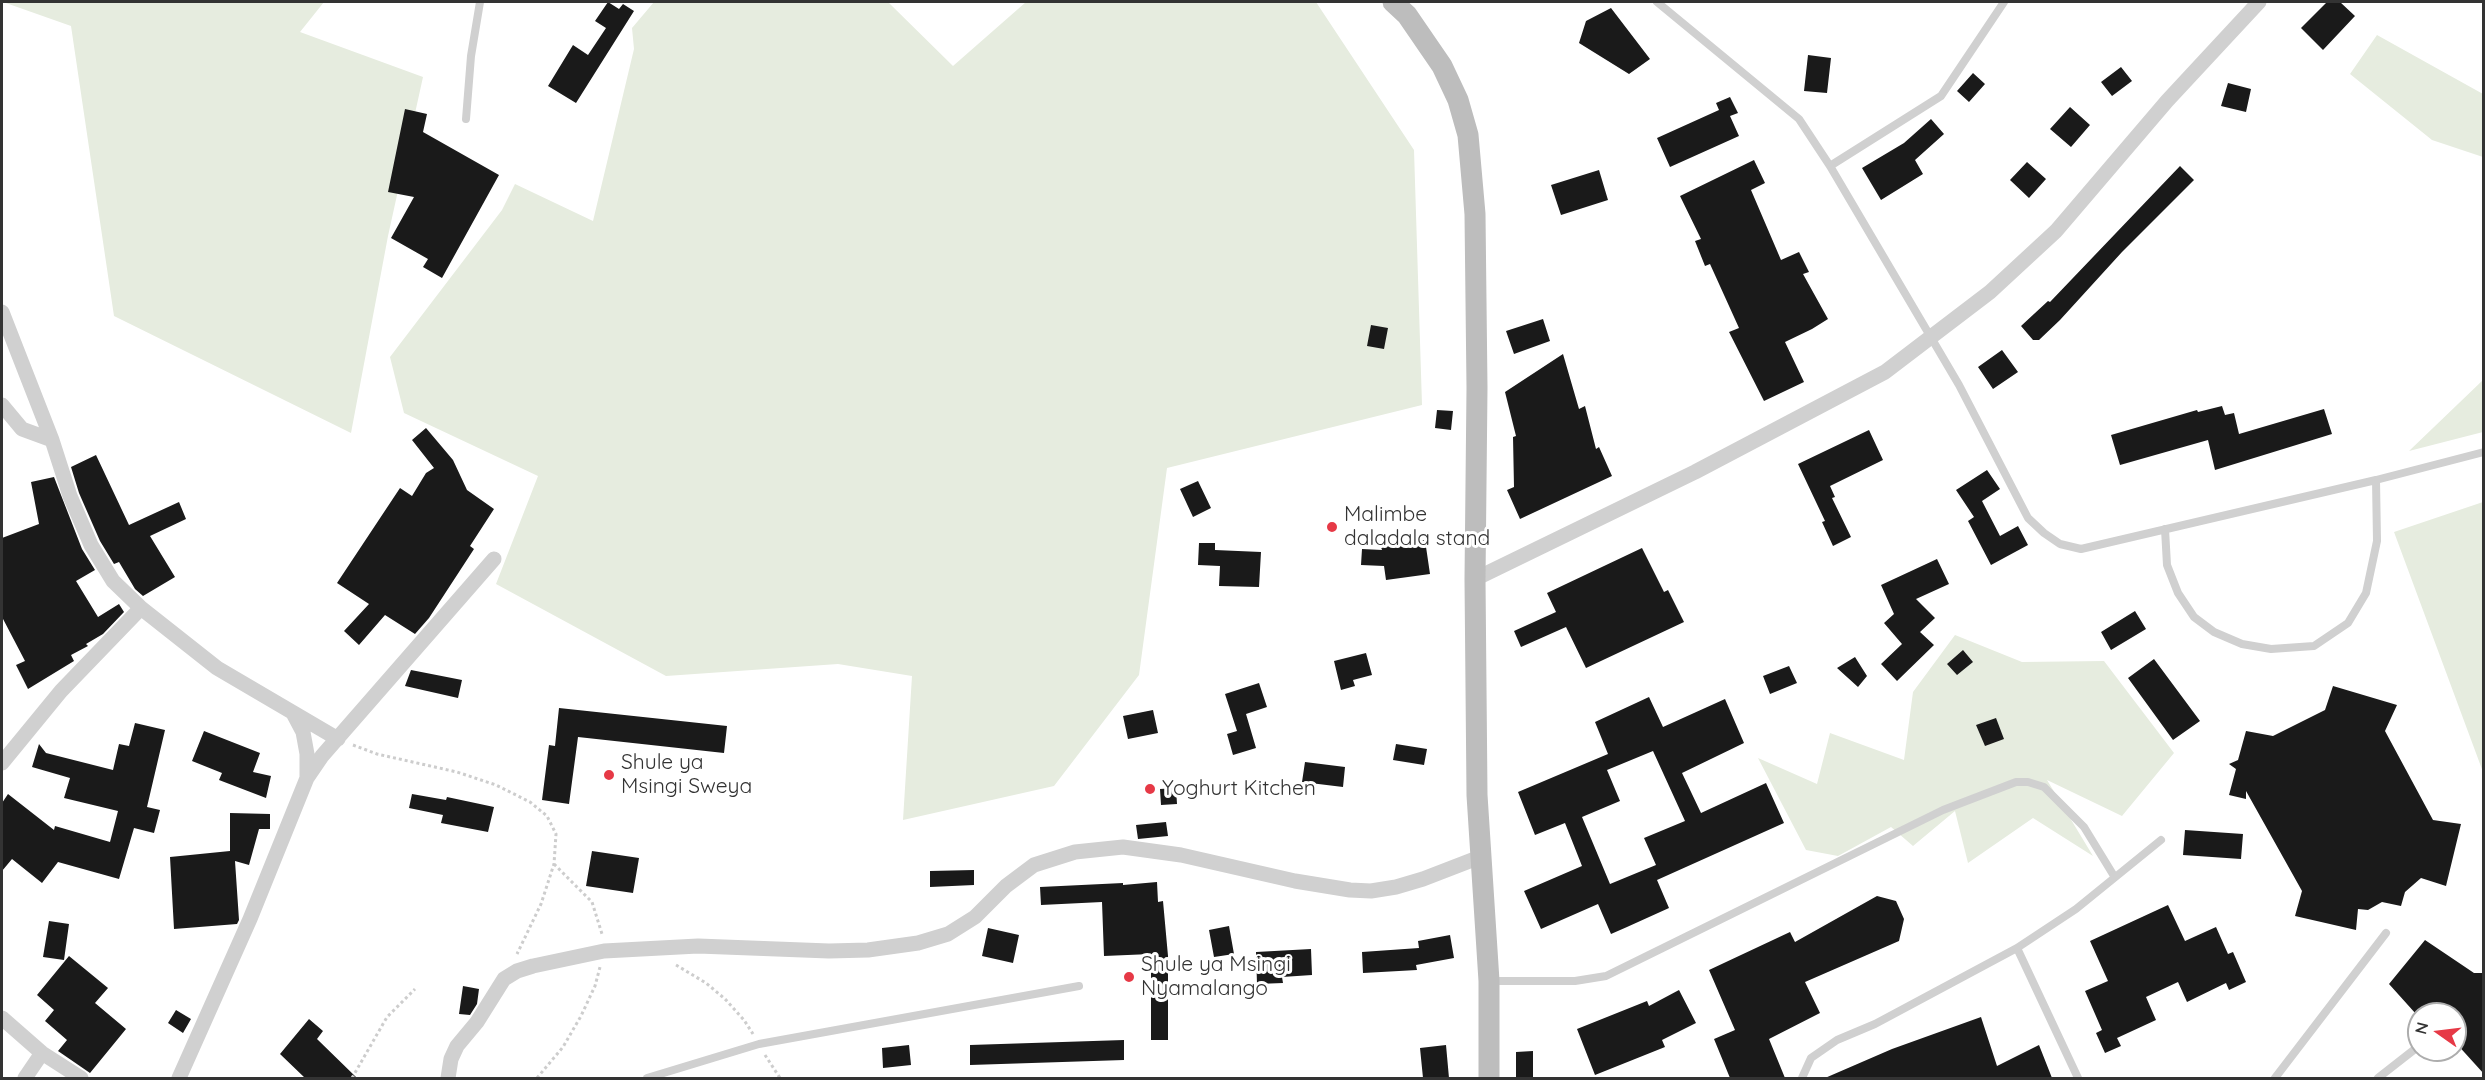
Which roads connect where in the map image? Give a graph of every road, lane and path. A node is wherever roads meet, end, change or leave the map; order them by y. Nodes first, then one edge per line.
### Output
1 (480, 2) edge
2 (1393, 2) edge
3 (1657, 2) edge
4 (2004, 2) edge
5 (2259, 2) edge
6 (466, 119) dead end
7 (1830, 166) junction
8 (2, 312) edge
9 (1931, 338) junction
10 (2, 405) edge
11 (52, 440) junction
12 (2484, 452) edge
13 (2376, 480) junction
14 (2165, 529) junction
15 (494, 559) dead end
16 (1475, 579) junction
17 (141, 608) junction
18 (294, 715) junction
19 (339, 739) junction
20 (2, 763) edge
21 (307, 778) junction
22 (2162, 840) dead end
23 (1480, 857) junction
24 (554, 864) junction
25 (2114, 876) junction
26 (2386, 933) dead end
27 (2017, 948) junction
28 (604, 951) junction
29 (670, 962) dead end
30 (504, 979) junction
31 (1489, 981) junction
32 (1079, 986) dead end
33 (415, 989) dead end
34 (2, 1018) edge
35 (759, 1044) junction
36 (42, 1053) junction
37 (2407, 1055) edge
38 (26, 1078) edge
39 (81, 1078) edge
40 (179, 1078) edge
41 (352, 1078) edge
42 (448, 1078) edge
43 (537, 1078) edge
44 (647, 1078) edge
45 (780, 1078) edge
46 (1489, 1078) edge
47 (1802, 1078) edge
48 (2078, 1078) edge
49 (2275, 1078) edge
50 (2378, 1078) edge

1 - 6 lane
2 - 16 main road
3 - 7 lane
4 - 7 lane
5 - 9 street
7 - 9 lane
8 - 11 street
9 - 14 lane
9 - 16 street
10 - 11 street
11 - 17 street
12 - 13 lane
13 - 14 lane
13 - 14 lane
15 - 19 street
16 - 23 main road
17 - 18 street
17 - 20 street
18 - 19 street
18 - 21 street
19 - 21 street
19 - 24 path
21 - 40 street
22 - 25 lane
23 - 28 street
23 - 31 main road
24 - 28 path
24 - 30 path
25 - 27 lane
25 - 31 lane
26 - 49 lane
27 - 47 lane
27 - 48 lane
28 - 30 street
28 - 43 path
29 - 35 path
30 - 42 street
31 - 46 main road
32 - 35 lane
33 - 41 path
34 - 36 street
35 - 44 lane
35 - 45 path
36 - 38 street
36 - 39 street
37 - 50 lane

